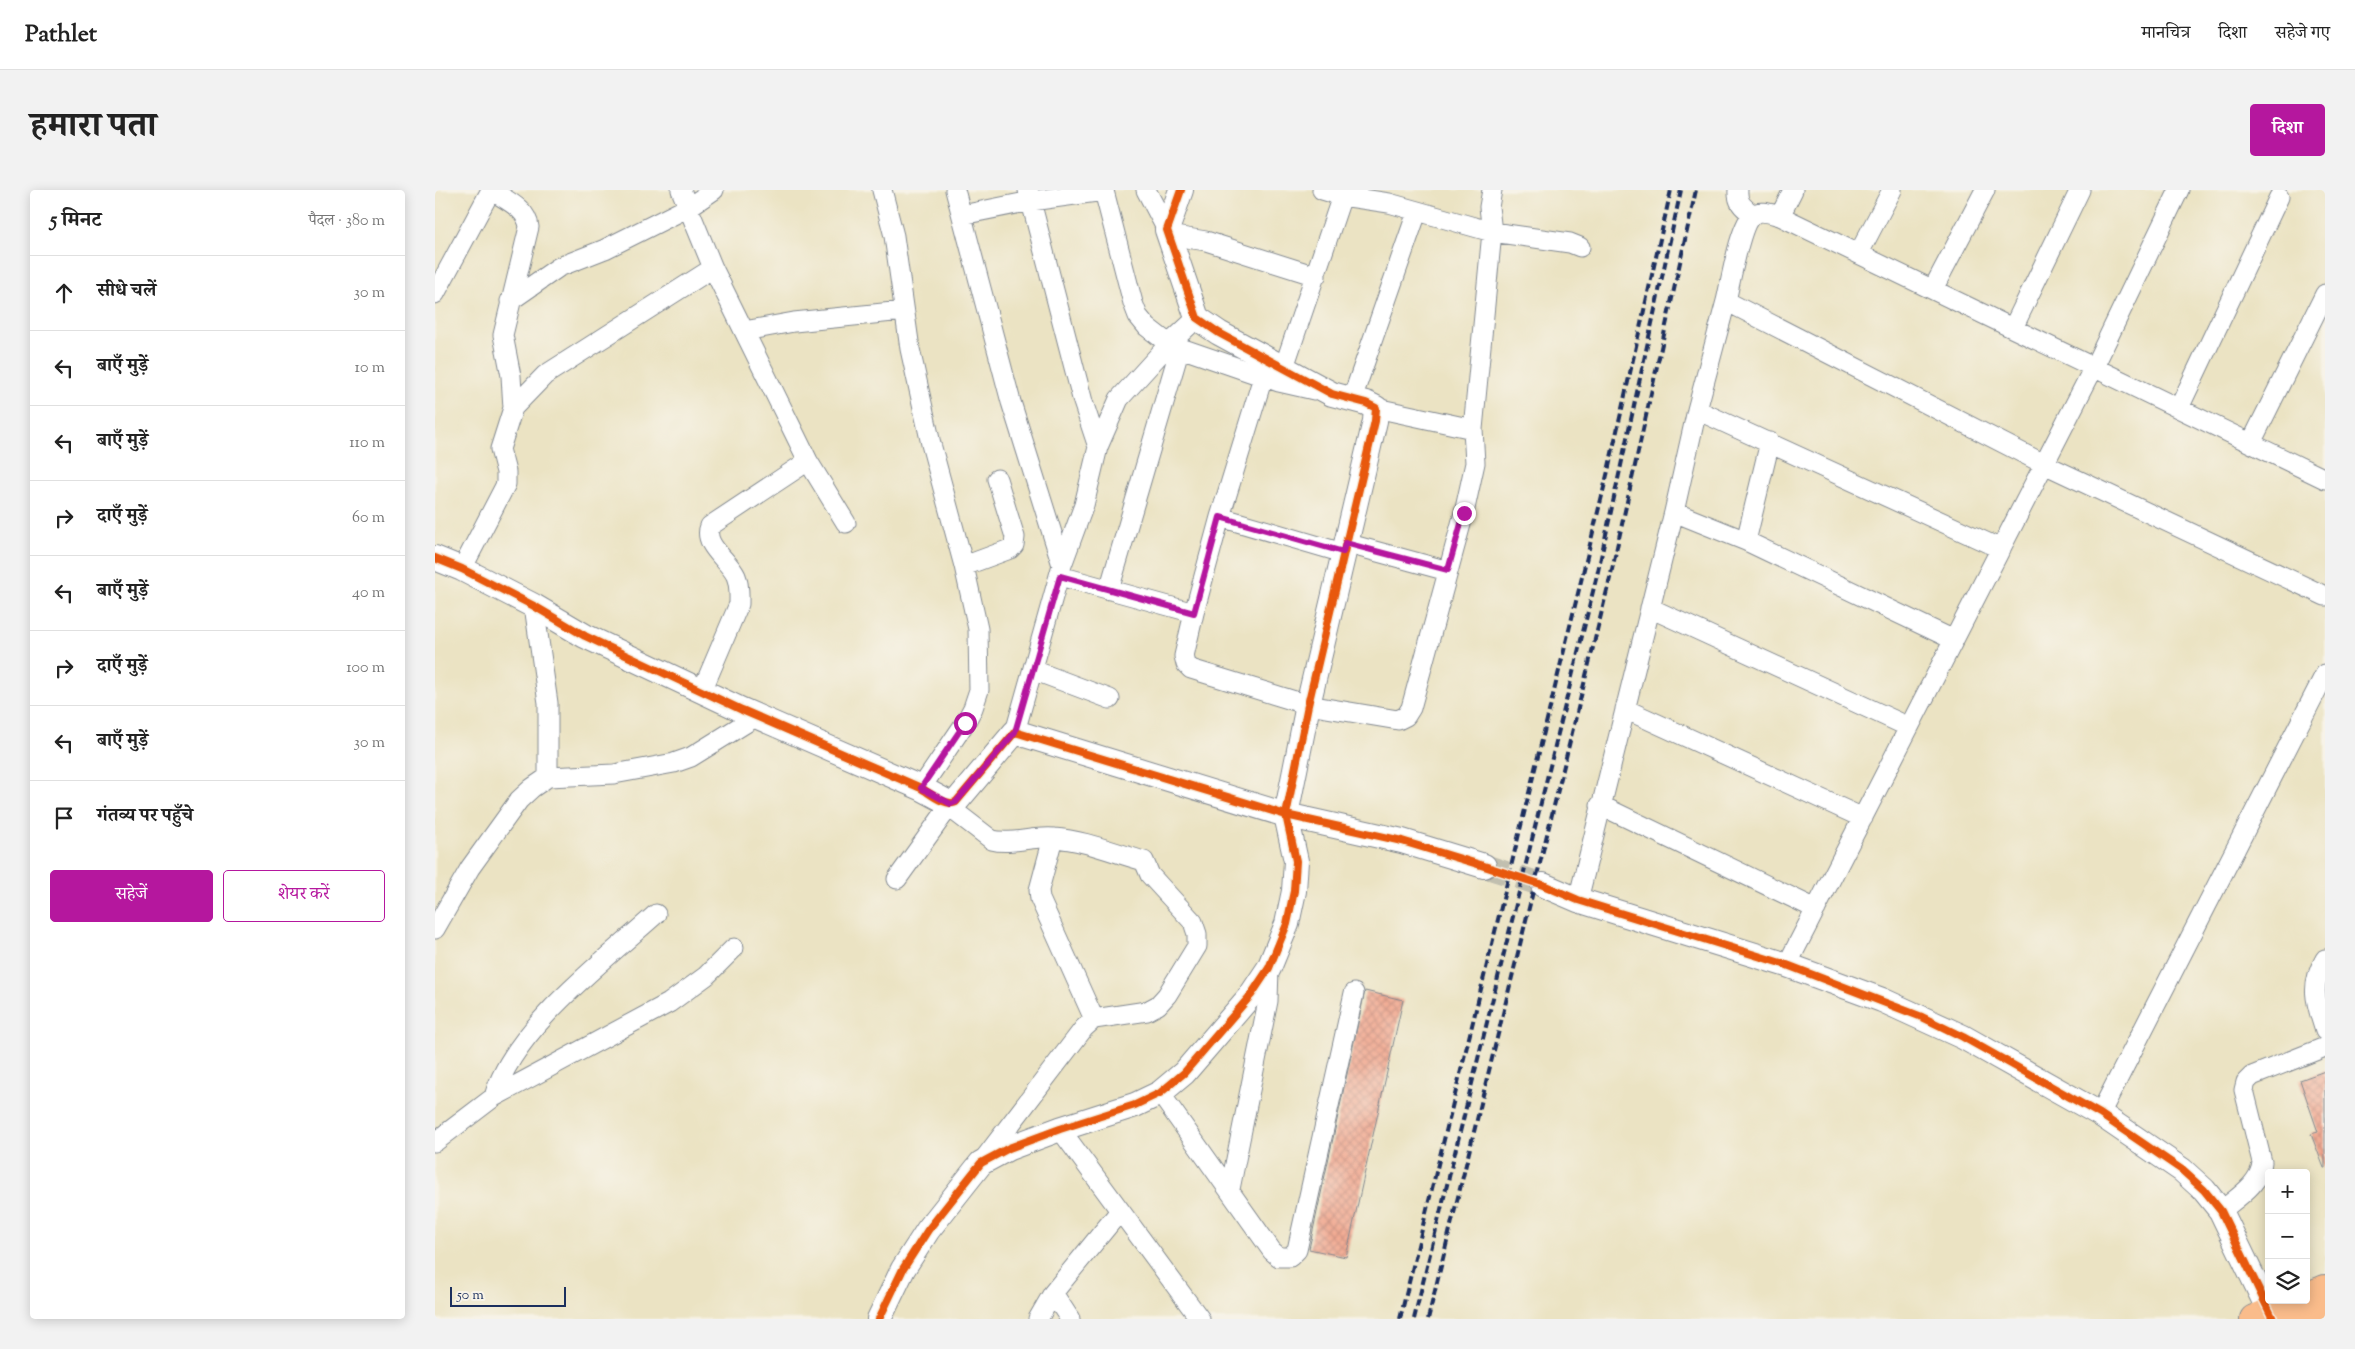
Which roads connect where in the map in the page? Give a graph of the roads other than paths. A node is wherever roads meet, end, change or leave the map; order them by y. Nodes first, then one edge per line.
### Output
1 (681, 190) edge
2 (714, 190) edge
3 (882, 190) edge
4 (955, 190) edge
5 (1146, 190) edge
6 (1181, 190) edge
7 (1322, 190) edge
8 (1492, 190) edge
9 (1738, 190) edge
10 (1793, 190) edge
11 (1892, 190) edge
12 (1985, 190) edge
13 (2080, 190) edge
14 (2179, 190) edge
15 (1104, 191) edge
16 (1029, 195) edge
17 (1342, 196) junction
18 (1391, 196) edge
19 (2279, 197) dead end
20 (689, 207) junction
21 (1417, 212) junction
22 (962, 215) junction
23 (1753, 215) junction
24 (1780, 216) junction
25 (1167, 232) junction
26 (1492, 232) junction
27 (1580, 247) dead end
28 (1859, 254) junction
29 (713, 268) junction
30 (1316, 276) junction
31 (1933, 289) junction
32 (435, 294) edge
33 (2325, 294) edge
34 (511, 301) junction
35 (1726, 301) junction
36 (903, 311) junction
37 (1197, 318) junction
38 (2013, 328) junction
39 (743, 332) junction
40 (1175, 346) junction
41 (2094, 367) junction
42 (1275, 376) junction
43 (1342, 396) junction
44 (513, 408) junction
45 (1376, 408) junction
46 (2179, 408) junction
47 (1697, 410) junction
48 (1473, 429) junction
49 (1770, 442) junction
50 (2251, 443) junction
51 (1098, 447) junction
52 (808, 461) junction
53 (2044, 464) junction
54 (997, 479) dead end
55 (2325, 479) edge
56 (1674, 512) junction
57 (1220, 517) junction
58 (846, 523) dead end
59 (1746, 541) junction
60 (1344, 548) junction
61 (2001, 548) junction
62 (435, 558) edge
63 (964, 566) junction
64 (462, 569) junction
65 (1061, 570) junction
66 (1448, 570) junction
67 (1109, 590) junction
68 (2325, 596) edge
69 (534, 606) junction
70 (1650, 608) junction
71 (1194, 613) junction
72 (1954, 640) junction
73 (1033, 670) junction
74 (2325, 674) edge
75 (703, 691) junction
76 (1110, 699) dead end
77 (1308, 705) junction
78 (1625, 709) junction
79 (757, 716) junction
80 (1909, 727) junction
81 (1015, 732) junction
82 (548, 778) junction
83 (921, 788) junction
84 (950, 805) junction
85 (1600, 805) junction
86 (1286, 815) junction
87 (1863, 818) junction
88 (1053, 838) junction
89 (1485, 866) tunnel mouth
90 (897, 879) dead end
91 (1543, 885) tunnel mouth
92 (1578, 900) junction
93 (1816, 909) junction
94 (656, 914) dead end
95 (435, 929) edge
96 (734, 948) dead end
97 (2325, 959) edge
98 (1787, 965) junction
99 (1269, 968) junction
100 (1355, 993) dead end
101 (1094, 1019) junction
102 (2325, 1031) edge
103 (2325, 1046) edge
104 (1160, 1093) junction
105 (494, 1097) junction
106 (2100, 1114) junction
107 (1060, 1129) junction
108 (435, 1142) edge
109 (981, 1163) junction
110 (1230, 1189) junction
111 (1120, 1211) junction
112 (2221, 1211) junction
113 (1053, 1293) junction
114 (2321, 1296) edge
115 (2291, 1304) edge
116 (2266, 1317) edge
117 (879, 1319) edge
118 (1038, 1319) edge
119 (1070, 1319) edge
120 (1200, 1319) edge
121 (2304, 1319) edge

1 - 20 street
2 - 20 street
3 - 36 street
4 - 22 street
5 - 25 street
6 - 25 street
7 - 17 street
8 - 26 street
9 - 23 street
10 - 24 street
11 - 28 street
12 - 31 street
13 - 38 street
14 - 41 street
15 - 16 street
15 - 40 street
16 - 22 street
16 - 51 street
17 - 18 street
17 - 30 street
18 - 21 street
19 - 46 street
20 - 29 street
20 - 34 street
21 - 26 street
21 - 43 street
22 - 65 street
23 - 24 street
23 - 35 street
24 - 28 street
25 - 30 street
25 - 37 street
26 - 27 street
26 - 48 street
28 - 31 street
29 - 39 street
29 - 44 street
30 - 42 street
31 - 38 street
32 - 34 street
33 - 50 street
34 - 44 street
35 - 47 street
35 - 53 street
36 - 39 street
36 - 63 street
37 - 40 street
37 - 42 street
38 - 41 street
39 - 52 street
40 - 42 street
40 - 51 street
40 - 67 street
41 - 46 street
41 - 53 street
42 - 43 street
42 - 57 street
43 - 45 street
44 - 64 street
45 - 48 street
45 - 60 street
46 - 50 street
47 - 49 street
47 - 56 street
48 - 66 street
49 - 59 street
49 - 61 street
50 - 55 street
51 - 65 street
52 - 58 street
52 - 75 street
53 - 61 street
53 - 68 street
54 - 63 street
56 - 59 street
56 - 70 street
57 - 60 street
57 - 71 street
59 - 72 street
60 - 66 street
60 - 77 street
61 - 72 street
62 - 64 street
63 - 83 street
64 - 69 street
65 - 67 street
65 - 73 street
66 - 77 street
67 - 71 street
69 - 75 street
69 - 82 street
70 - 78 street
70 - 80 street
71 - 77 street
72 - 80 street
73 - 76 street
73 - 81 street
74 - 106 street
75 - 79 street
77 - 86 street
78 - 85 street
78 - 87 street
79 - 82 street
79 - 83 street
80 - 87 street
81 - 84 street
81 - 86 street
82 - 95 street
83 - 84 street
84 - 88 street
84 - 90 street
85 - 92 street
85 - 93 street
86 - 89 street
86 - 99 street
87 - 93 street
88 - 101 street
88 - 101 street
91 - 92 street
92 - 98 street
93 - 98 street
94 - 105 street
96 - 105 street
97 - 102 street
98 - 106 street
99 - 104 street
99 - 110 street
100 - 110 street
101 - 109 street
103 - 112 street
104 - 107 street
104 - 110 street
105 - 108 street
106 - 112 street
107 - 109 street
107 - 111 street
109 - 117 street
111 - 113 street
111 - 120 street
112 - 116 street
113 - 118 street
113 - 119 street
114 - 121 main road
115 - 116 main road

